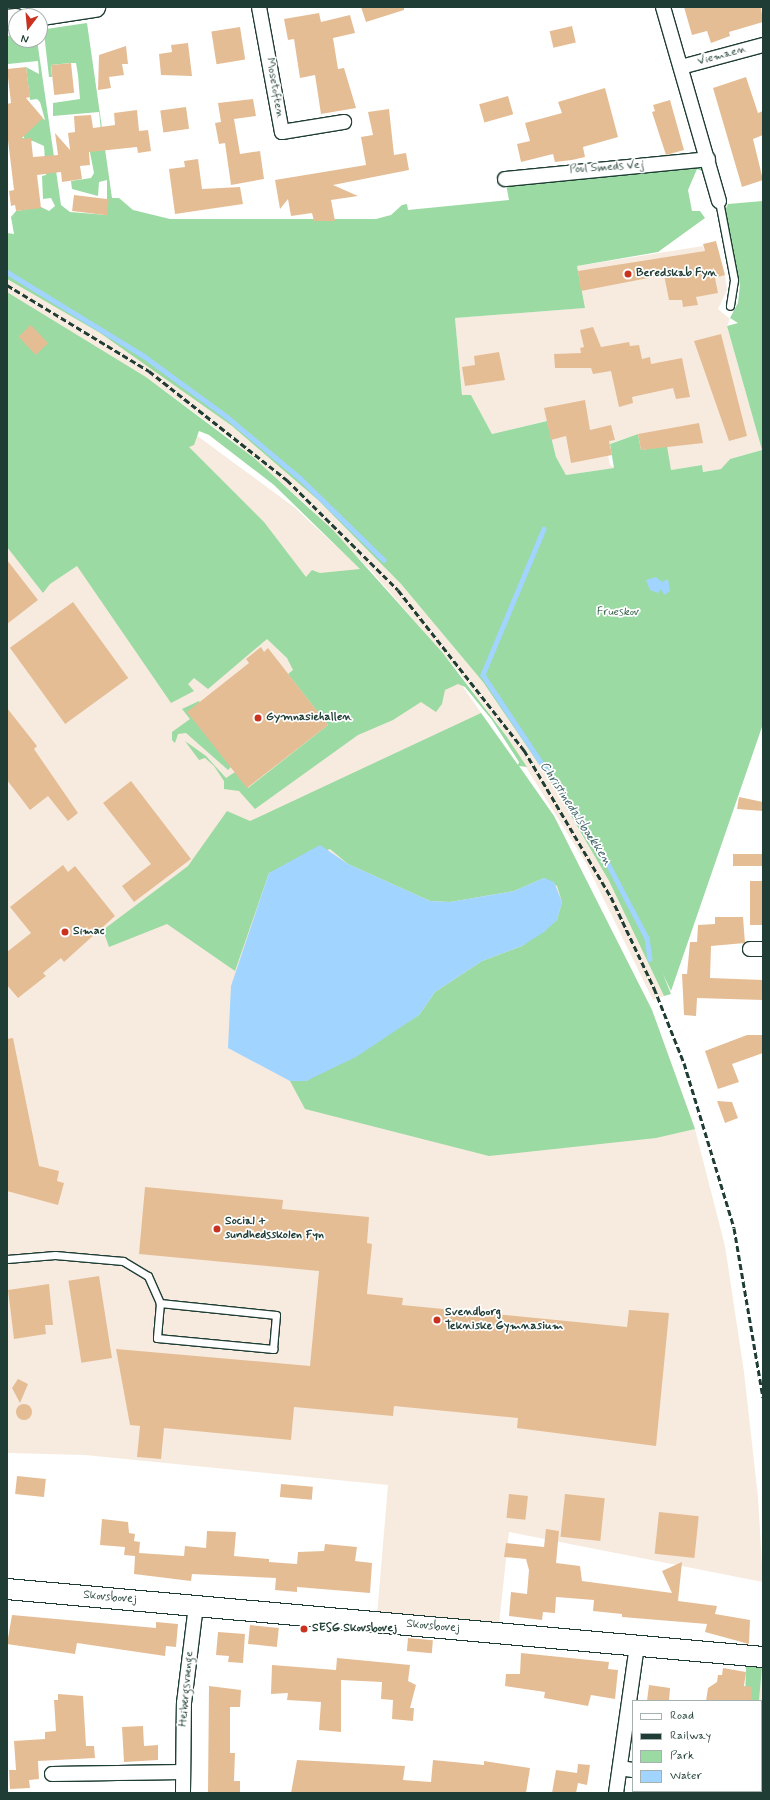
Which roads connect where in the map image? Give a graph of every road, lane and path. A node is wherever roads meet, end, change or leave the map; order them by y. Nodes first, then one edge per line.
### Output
1 (95, 7) edge
2 (259, 7) edge
3 (662, 7) edge
4 (48, 14) edge
5 (763, 45) edge
6 (681, 67) junction
7 (344, 122) dead end
8 (708, 159) junction
9 (505, 179) dead end
10 (719, 201) joint
11 (730, 306) dead end
12 (7, 1259) edge
13 (160, 1303) junction
14 (7, 1589) edge
15 (196, 1606) junction
16 (637, 1645) junction
17 (763, 1657) edge
18 (632, 1700) edge
19 (632, 1701) edge
20 (626, 1769) edge
21 (183, 1772) junction
22 (52, 1774) dead end
23 (183, 1793) edge
24 (616, 1793) edge

1 - 4 street
2 - 7 street, Mosetoften
3 - 6 street
5 - 6 street, Viemaen
6 - 8 street
8 - 9 street, Poul Smeds Vej
8 - 10 street
10 - 11 lane
12 - 13 lane
13 - 13 lane
14 - 15 street, Skovsbovej
15 - 16 street, Skovsbovej
15 - 21 street, Heibergsvænge
16 - 17 street, Skovsbovej
16 - 18 street
19 - 20 street
20 - 24 street
21 - 22 street
21 - 23 street, Heibergsvænge

